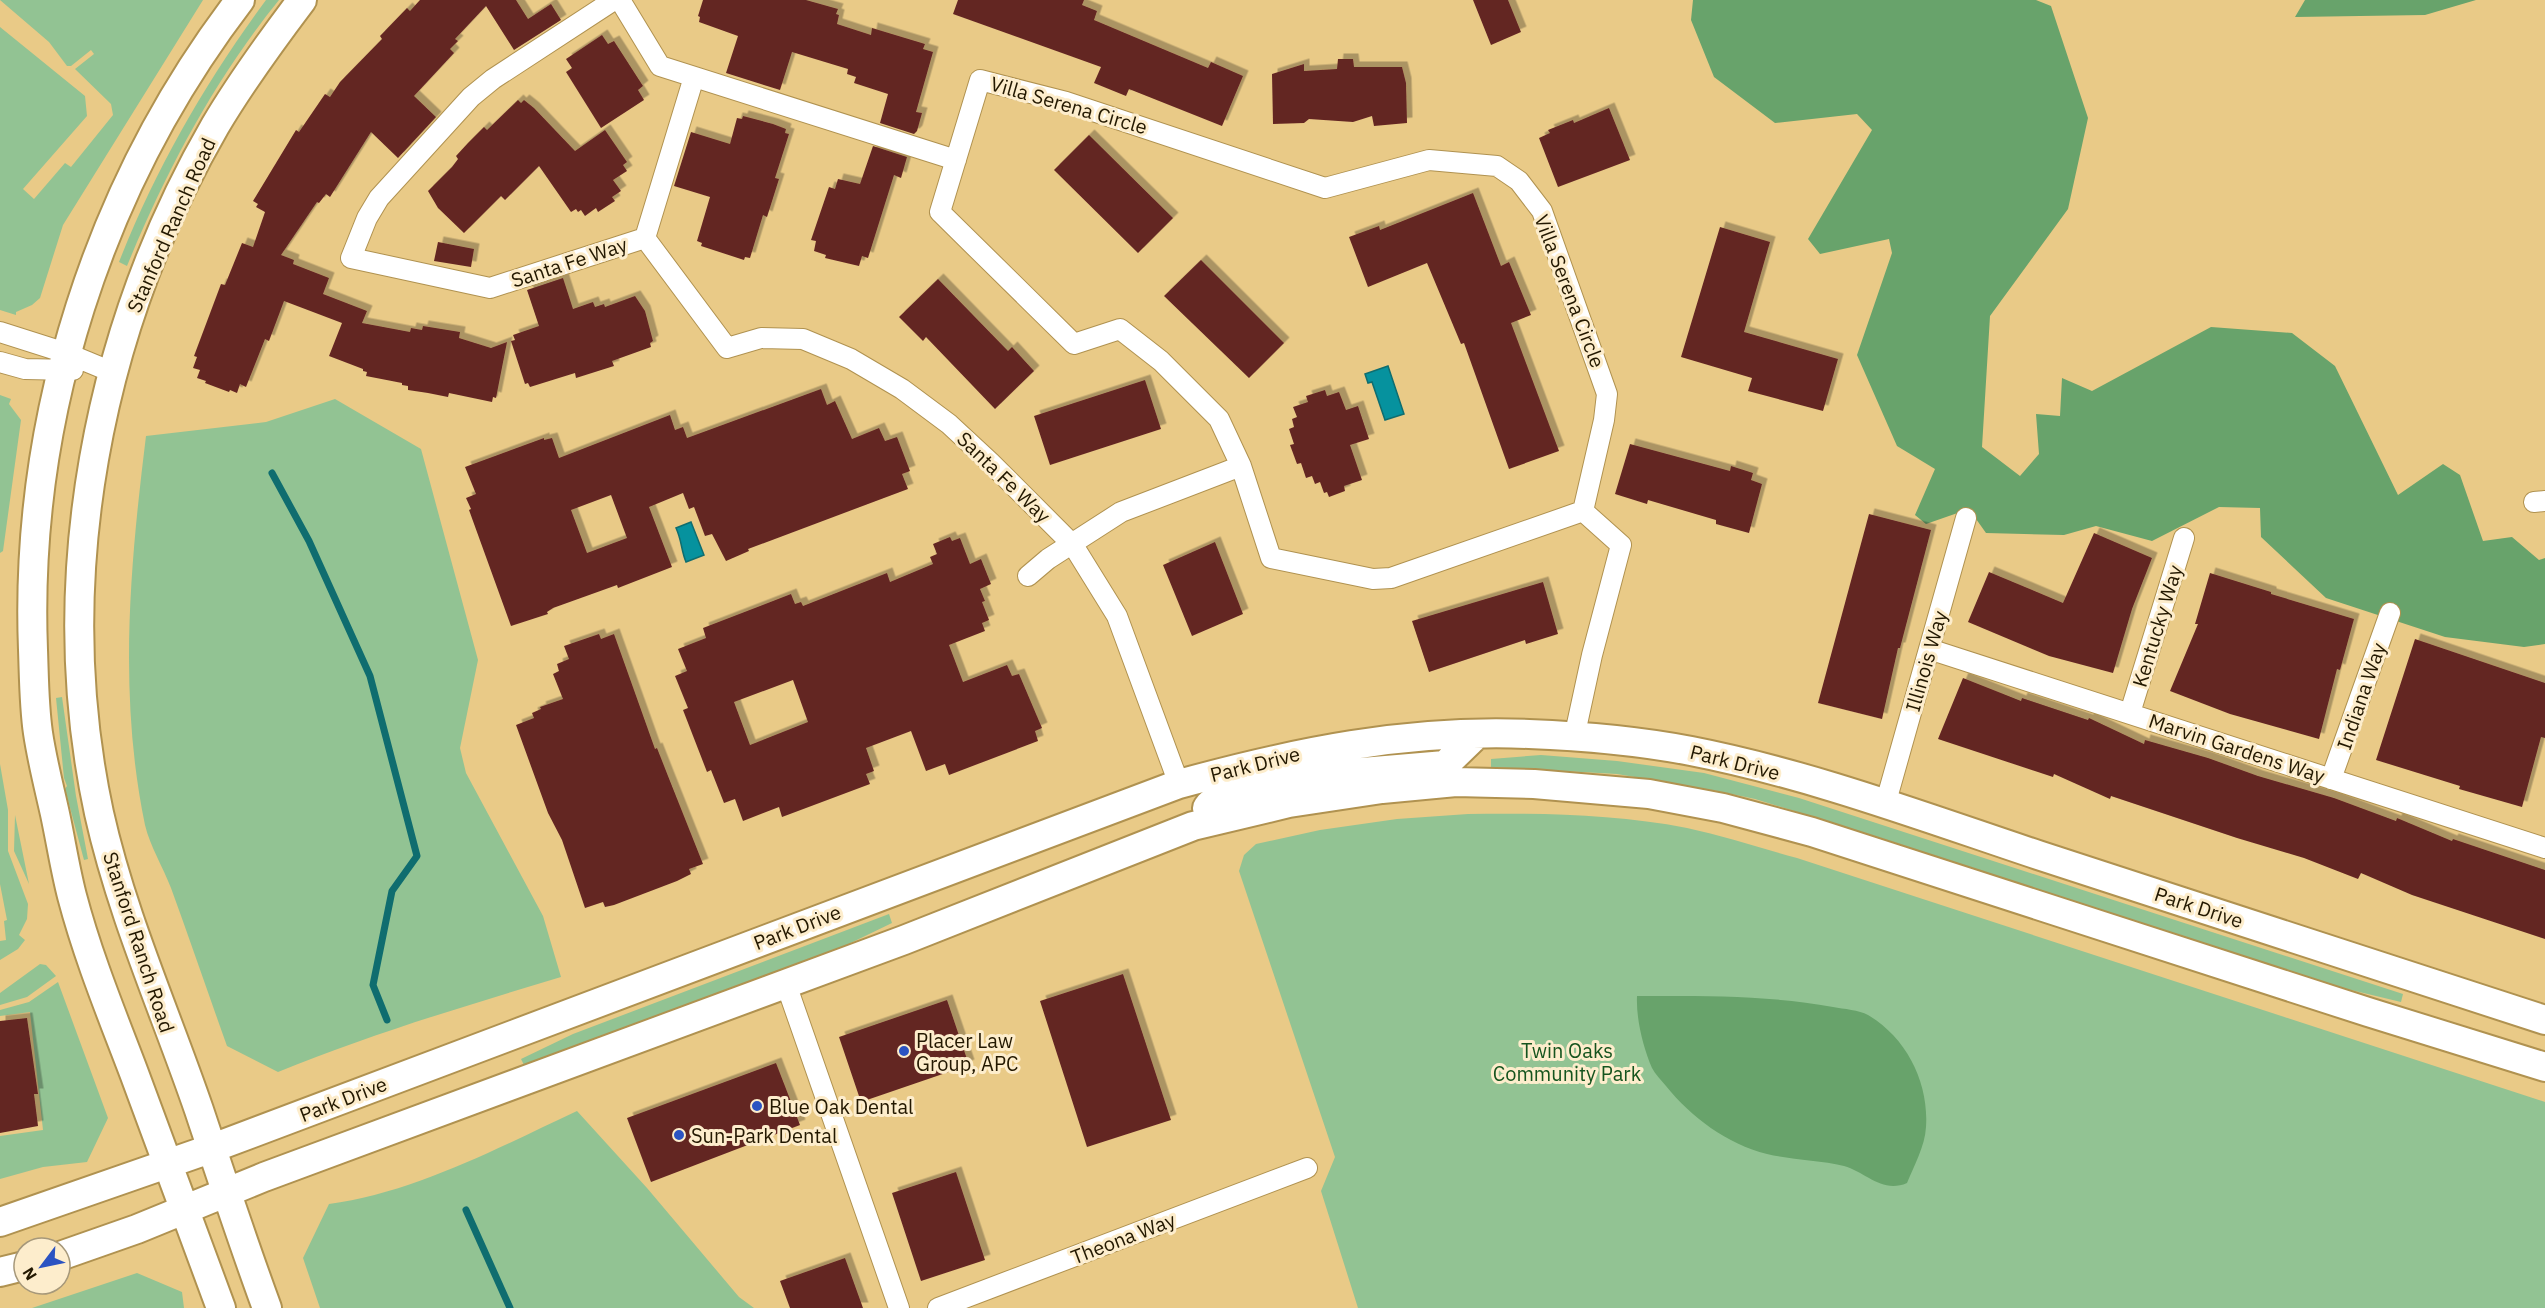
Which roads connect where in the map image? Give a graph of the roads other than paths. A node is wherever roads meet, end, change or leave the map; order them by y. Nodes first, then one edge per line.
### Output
1 (240, 0) edge
2 (302, 0) edge
3 (614, 0) edge
4 (620, 0) edge
5 (694, 77) junction
6 (956, 160) junction
7 (645, 238) junction
8 (0, 332) edge
9 (64, 361) junction
10 (0, 362) edge
11 (112, 372) junction
12 (1241, 466) junction
13 (1583, 511) junction
14 (1966, 518) dead end
15 (2184, 538) dead end
16 (1072, 545) junction
17 (1028, 576) dead end
18 (2390, 613) dead end
19 (1929, 649) junction
20 (2130, 714) junction
21 (1477, 734) junction
22 (1574, 738) junction
23 (2331, 779) junction
24 (1179, 784) junction
25 (1886, 805) junction
26 (1193, 826) junction
27 (2545, 848) edge
28 (904, 940) junction
29 (786, 984) junction
30 (2545, 1020) edge
31 (2545, 1067) edge
32 (210, 1149) junction
33 (168, 1163) junction
34 (1307, 1168) dead end
35 (225, 1192) junction
36 (185, 1210) junction
37 (0, 1222) edge
38 (72, 1252) edge
39 (221, 1308) edge
40 (267, 1308) edge
41 (899, 1308) edge
42 (938, 1308) edge

1 - 9 main road
2 - 11 main road, Stanford Ranch Road
3 - 7 street, Santa Fe Way
4 - 5 street
5 - 6 street
5 - 7 street
6 - 12 street, Villa Serena Circle
6 - 13 street, Villa Serena Circle
7 - 16 street, Santa Fe Way
8 - 9 street
9 - 10 street
9 - 11 street
9 - 33 main road
11 - 32 main road, Stanford Ranch Road
12 - 13 street, Villa Serena Circle
12 - 16 street
13 - 22 street
14 - 19 street, Illinois Way
15 - 20 street, Kentucky Way
16 - 17 street
16 - 24 street, Santa Fe Way
18 - 23 street, Indiana Way
19 - 20 street, Marvin Gardens Way
19 - 25 street, Illinois Way
20 - 23 street, Marvin Gardens Way
21 - 22 main road, Park Drive
21 - 24 main road, Park Drive
21 - 26 main road
22 - 25 main road, Park Drive
23 - 27 street, Marvin Gardens Way
24 - 28 main road
24 - 32 main road, Park Drive
25 - 30 main road, Park Drive
26 - 28 main road
26 - 31 main road
28 - 29 main road
29 - 35 main road
29 - 41 street
32 - 33 main road, Park Drive
32 - 35 main road, Stanford Ranch Road
33 - 36 main road
33 - 37 main road, Park Drive
34 - 42 street, Theona Way
35 - 36 main road
35 - 40 main road, Stanford Ranch Road
36 - 38 main road
36 - 39 main road

